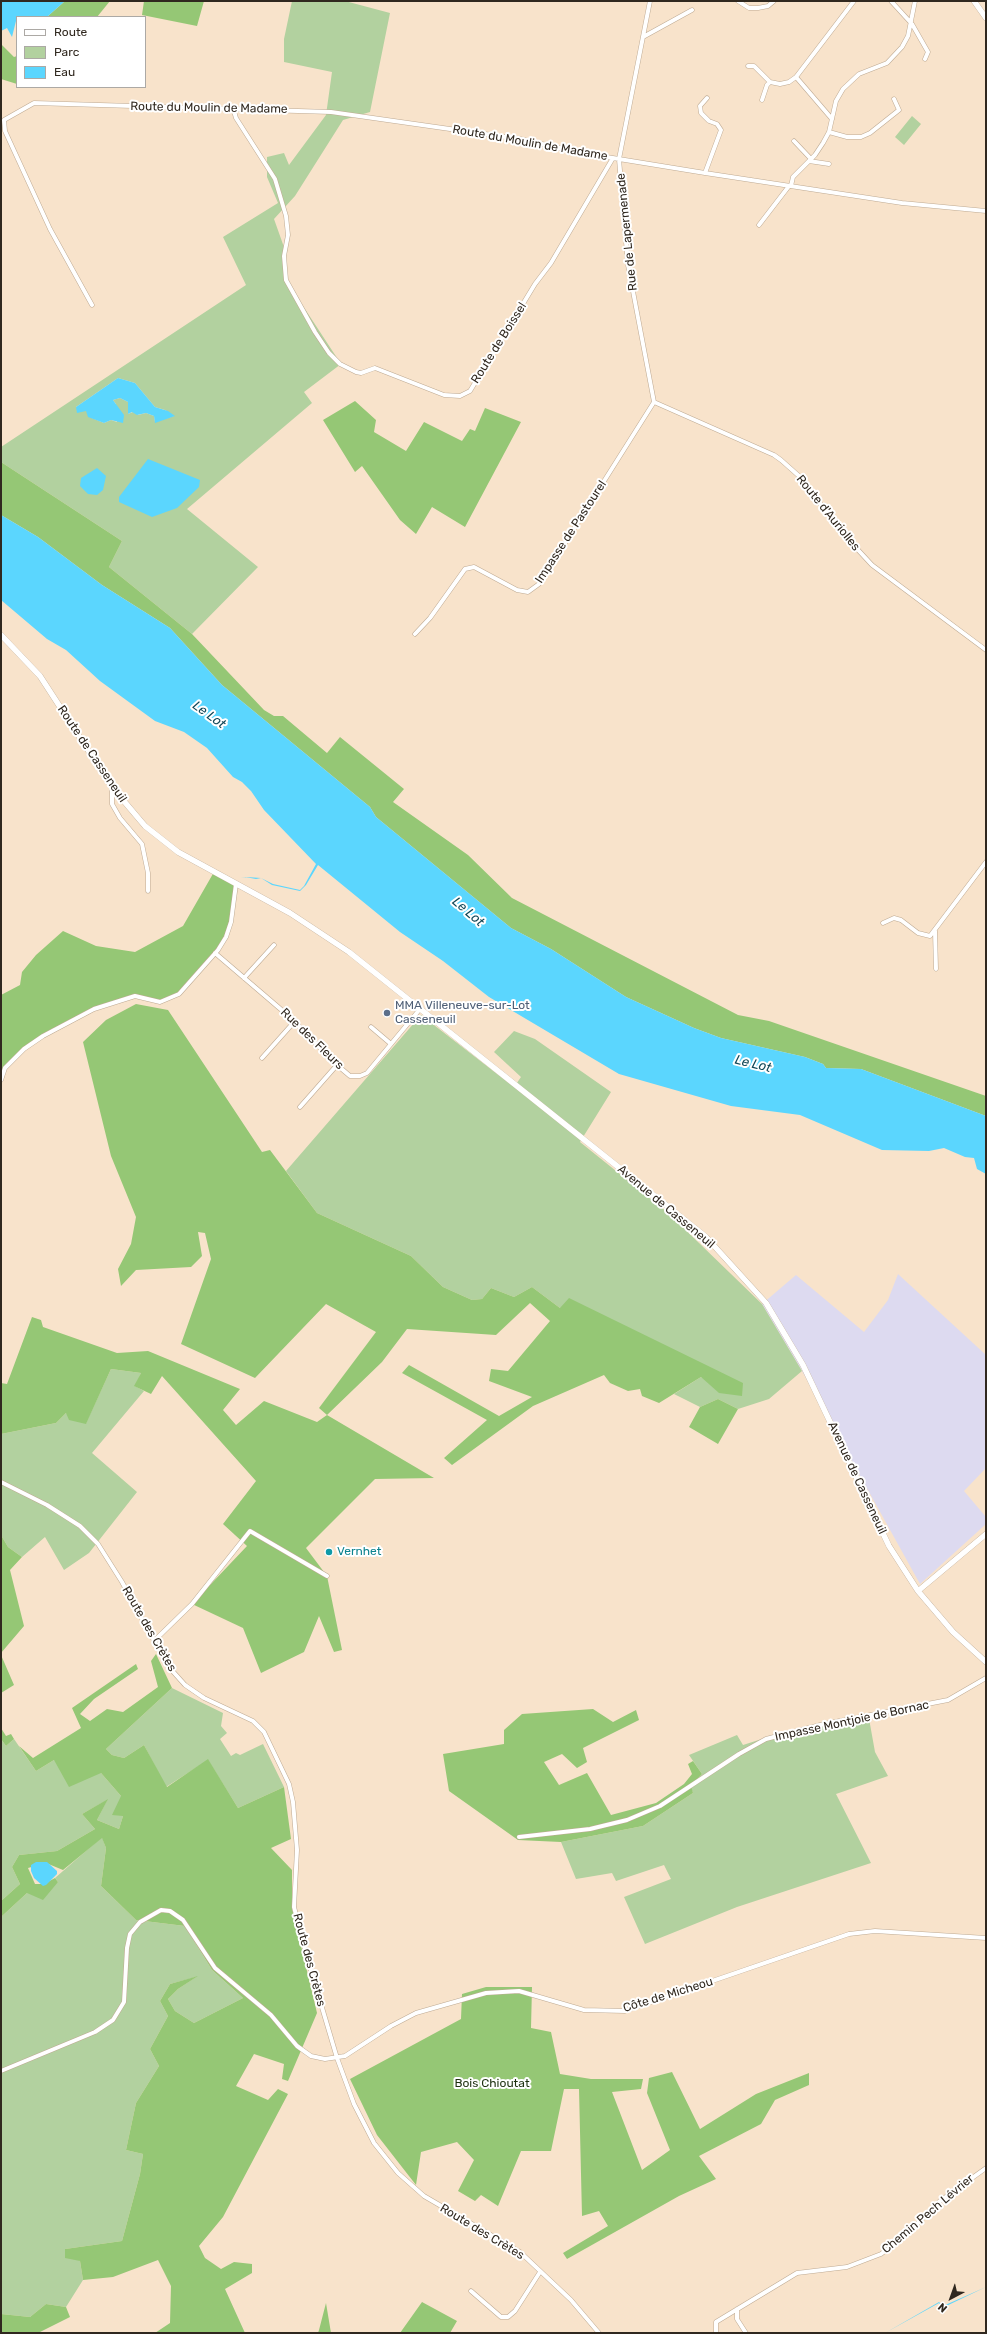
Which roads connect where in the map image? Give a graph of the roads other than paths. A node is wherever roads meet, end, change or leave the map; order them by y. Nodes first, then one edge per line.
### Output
1 (650, 1) edge
2 (738, 1) edge
3 (774, 1) edge
4 (854, 1) edge
5 (891, 1) edge
6 (915, 1) edge
7 (974, 1) edge
8 (692, 10) dead end
9 (986, 18) edge
10 (912, 24) junction
11 (643, 37) junction
12 (925, 59) dead end
13 (748, 66) dead end
14 (796, 77) junction
15 (770, 82) junction
16 (707, 98) dead end
17 (894, 99) dead end
18 (762, 100) dead end
19 (233, 108) junction
20 (832, 118) junction
21 (829, 132) junction
22 (794, 141) dead end
23 (613, 158) junction
24 (619, 159) junction
25 (810, 160) junction
26 (829, 164) dead end
27 (705, 174) junction
28 (790, 186) junction
29 (986, 211) edge
30 (759, 225) dead end
31 (92, 305) dead end
32 (654, 402) junction
33 (415, 634) dead end
34 (1, 635) edge
35 (986, 650) edge
36 (112, 787) junction
37 (986, 862) edge
38 (236, 884) junction
39 (148, 891) dead end
40 (883, 923) dead end
41 (935, 931) junction
42 (274, 945) dead end
43 (215, 953) junction
44 (936, 970) dead end
45 (244, 978) junction
46 (420, 1009) junction
47 (295, 1021) junction
48 (371, 1027) dead end
49 (391, 1044) junction
50 (262, 1058) dead end
51 (337, 1065) junction
52 (1, 1080) edge
53 (300, 1107) dead end
54 (1, 1482) edge
55 (986, 1534) edge
56 (327, 1576) dead end
57 (918, 1591) junction
58 (154, 1641) junction
59 (986, 1662) edge
60 (986, 1678) edge
61 (519, 1837) dead end
62 (986, 1938) edge
63 (337, 2058) junction
64 (1, 2071) edge
65 (986, 2168) edge
66 (540, 2272) junction
67 (470, 2291) dead end
68 (738, 2309) junction
69 (599, 2333) edge
70 (716, 2333) edge
71 (746, 2333) edge

1 - 11 street
2 - 3 street
4 - 14 street
5 - 10 street
6 - 10 street
7 - 9 main road
8 - 11 street
10 - 12 street
10 - 20 street
11 - 24 street
13 - 15 street
14 - 15 street
14 - 20 street
15 - 18 street
16 - 27 street
17 - 21 street
19 - 23 street, Route du Moulin de Madame
19 - 23 street, Route de Boissel
19 - 31 street, Route du Moulin de Madame
20 - 21 street
21 - 25 street
22 - 25 street
23 - 24 street, Route du Moulin de Madame
24 - 27 street, Rue de Lapermenade
24 - 32 street, Rue de Lapermenade
25 - 26 street
25 - 28 street
27 - 28 street, Rue de Lapermenade
28 - 29 street, Rue de Lapermenade
28 - 30 street
32 - 33 street, Impasse de Pastourel
32 - 35 street, Route d'Auriolles
34 - 36 main road, Route de Casseneuil
36 - 38 main road, Route de Casseneuil
36 - 39 street
37 - 41 street
38 - 43 street
38 - 46 main road, Avenue de Casseneuil
40 - 41 street
41 - 44 street
42 - 45 street
43 - 45 street, Rue des Fleurs
43 - 52 street
45 - 47 street, Rue des Fleurs
46 - 49 street, Rue des Fleurs
46 - 57 main road, Avenue de Casseneuil
47 - 50 street
47 - 51 street, Rue des Fleurs
48 - 49 street
49 - 51 street, Rue des Fleurs
51 - 53 street
54 - 58 street, Route des Crètes
55 - 57 main road
56 - 58 street
57 - 59 main road, Avenue de Casseneuil
58 - 63 street, Route des Crètes
60 - 61 street, Impasse Montjoie de Bornac
62 - 63 street, Côte de Micheou
63 - 64 street
63 - 66 street, Route des Crètes
65 - 68 street, Chemin Pech Lévrier
66 - 67 street
66 - 69 street, Route des Crètes
68 - 70 street, Chemin Pech Lévrier
68 - 71 street

